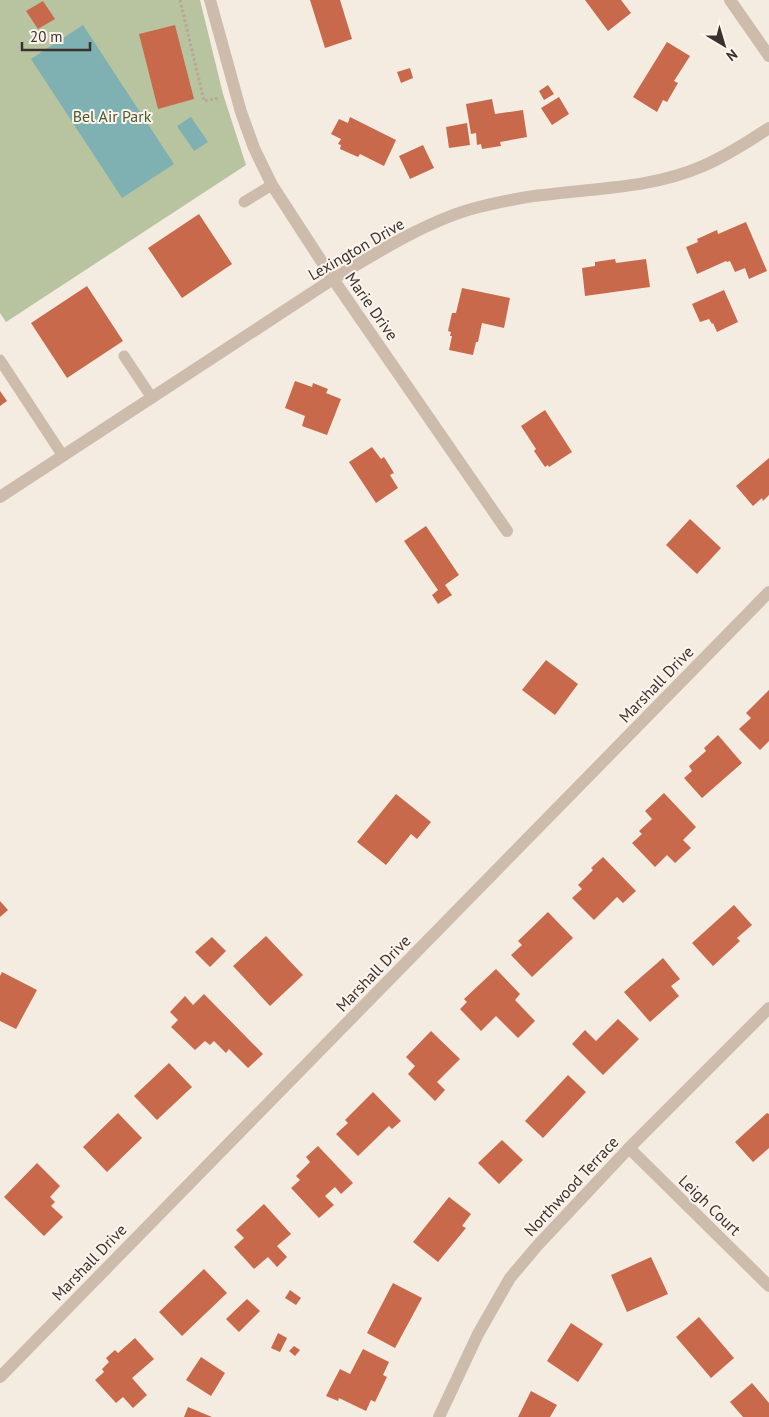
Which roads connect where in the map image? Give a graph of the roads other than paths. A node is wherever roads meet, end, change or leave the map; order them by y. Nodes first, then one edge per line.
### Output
1 (210, 0) edge
2 (730, 0) edge
3 (769, 56) edge
4 (769, 128) edge
5 (272, 185) junction
6 (244, 202) dead end
7 (333, 279) junction
8 (124, 356) dead end
9 (0, 360) edge
10 (152, 398) junction
11 (63, 456) junction
12 (0, 497) edge
13 (507, 531) dead end
14 (769, 592) edge
15 (769, 1008) edge
16 (628, 1148) junction
17 (769, 1286) edge
18 (0, 1377) edge
19 (439, 1417) edge

1 - 5 street, Marie Drive
2 - 3 street
4 - 7 street, Lexington Drive
5 - 6 lane
5 - 7 street, Marie Drive
7 - 10 street, Lexington Drive
7 - 13 street, Marie Drive
8 - 10 lane
9 - 11 lane
10 - 11 street, Lexington Drive
11 - 12 street, Lexington Drive
14 - 18 street, Marshall Drive
15 - 16 street, Northwood Terrace
16 - 17 street, Leigh Court
16 - 19 street, Northwood Terrace

